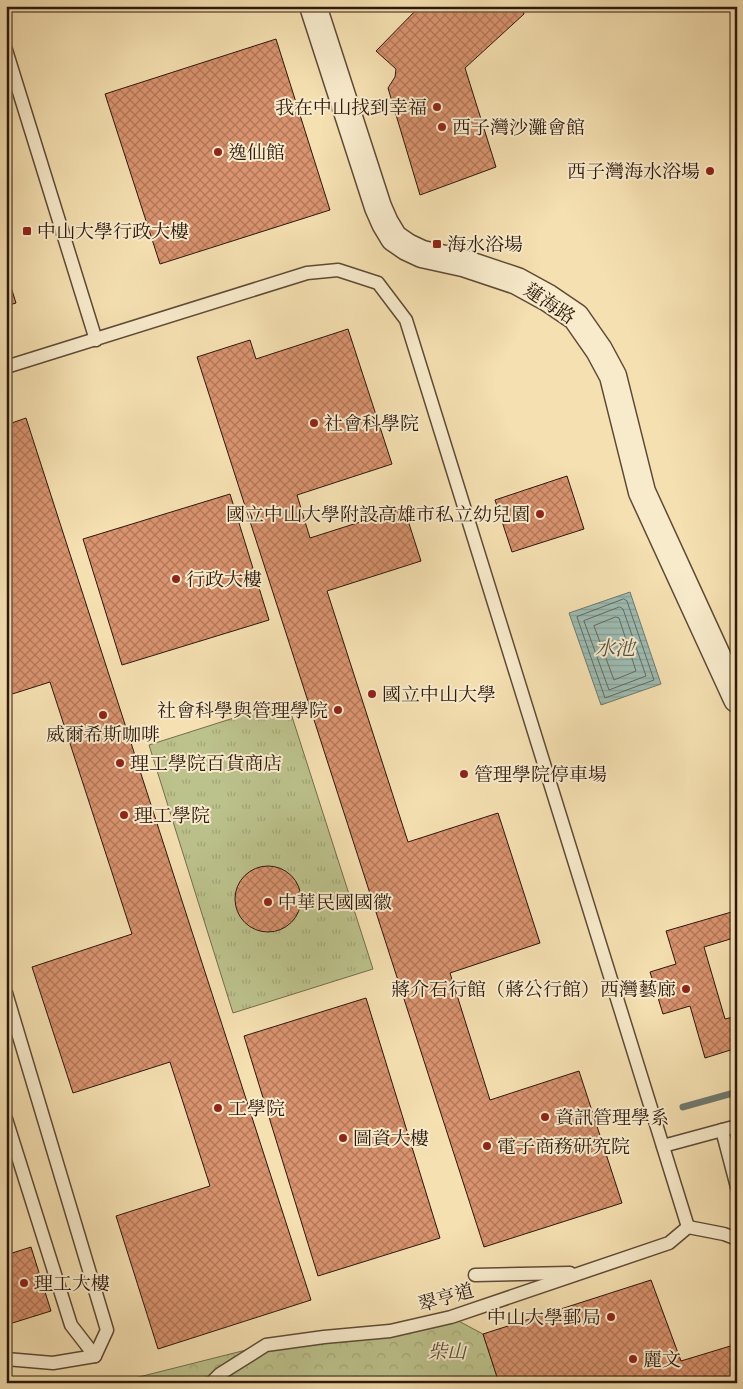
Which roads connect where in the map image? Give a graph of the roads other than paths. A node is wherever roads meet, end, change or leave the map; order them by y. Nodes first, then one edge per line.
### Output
1 (313, 6) edge
2 (6, 50) edge
3 (96, 340) junction
4 (6, 366) edge
5 (737, 699) edge
6 (6, 994) edge
7 (6, 1119) edge
8 (729, 1128) edge
9 (663, 1146) junction
10 (737, 1162) edge
11 (737, 1187) edge
12 (688, 1228) junction
13 (737, 1239) edge
14 (582, 1273) junction
15 (475, 1275) dead end
16 (95, 1356) junction
17 (6, 1359) edge
18 (212, 1383) edge

1 - 5 street, 蓮海路
2 - 3 lane
3 - 4 lane
3 - 9 lane
6 - 16 lane
7 - 16 lane
8 - 9 lane
8 - 10 lane
8 - 11 lane
9 - 12 lane
12 - 13 lane
12 - 14 lane, 翠亨道
14 - 15 lane
14 - 18 lane, 翠亨道
16 - 17 lane

